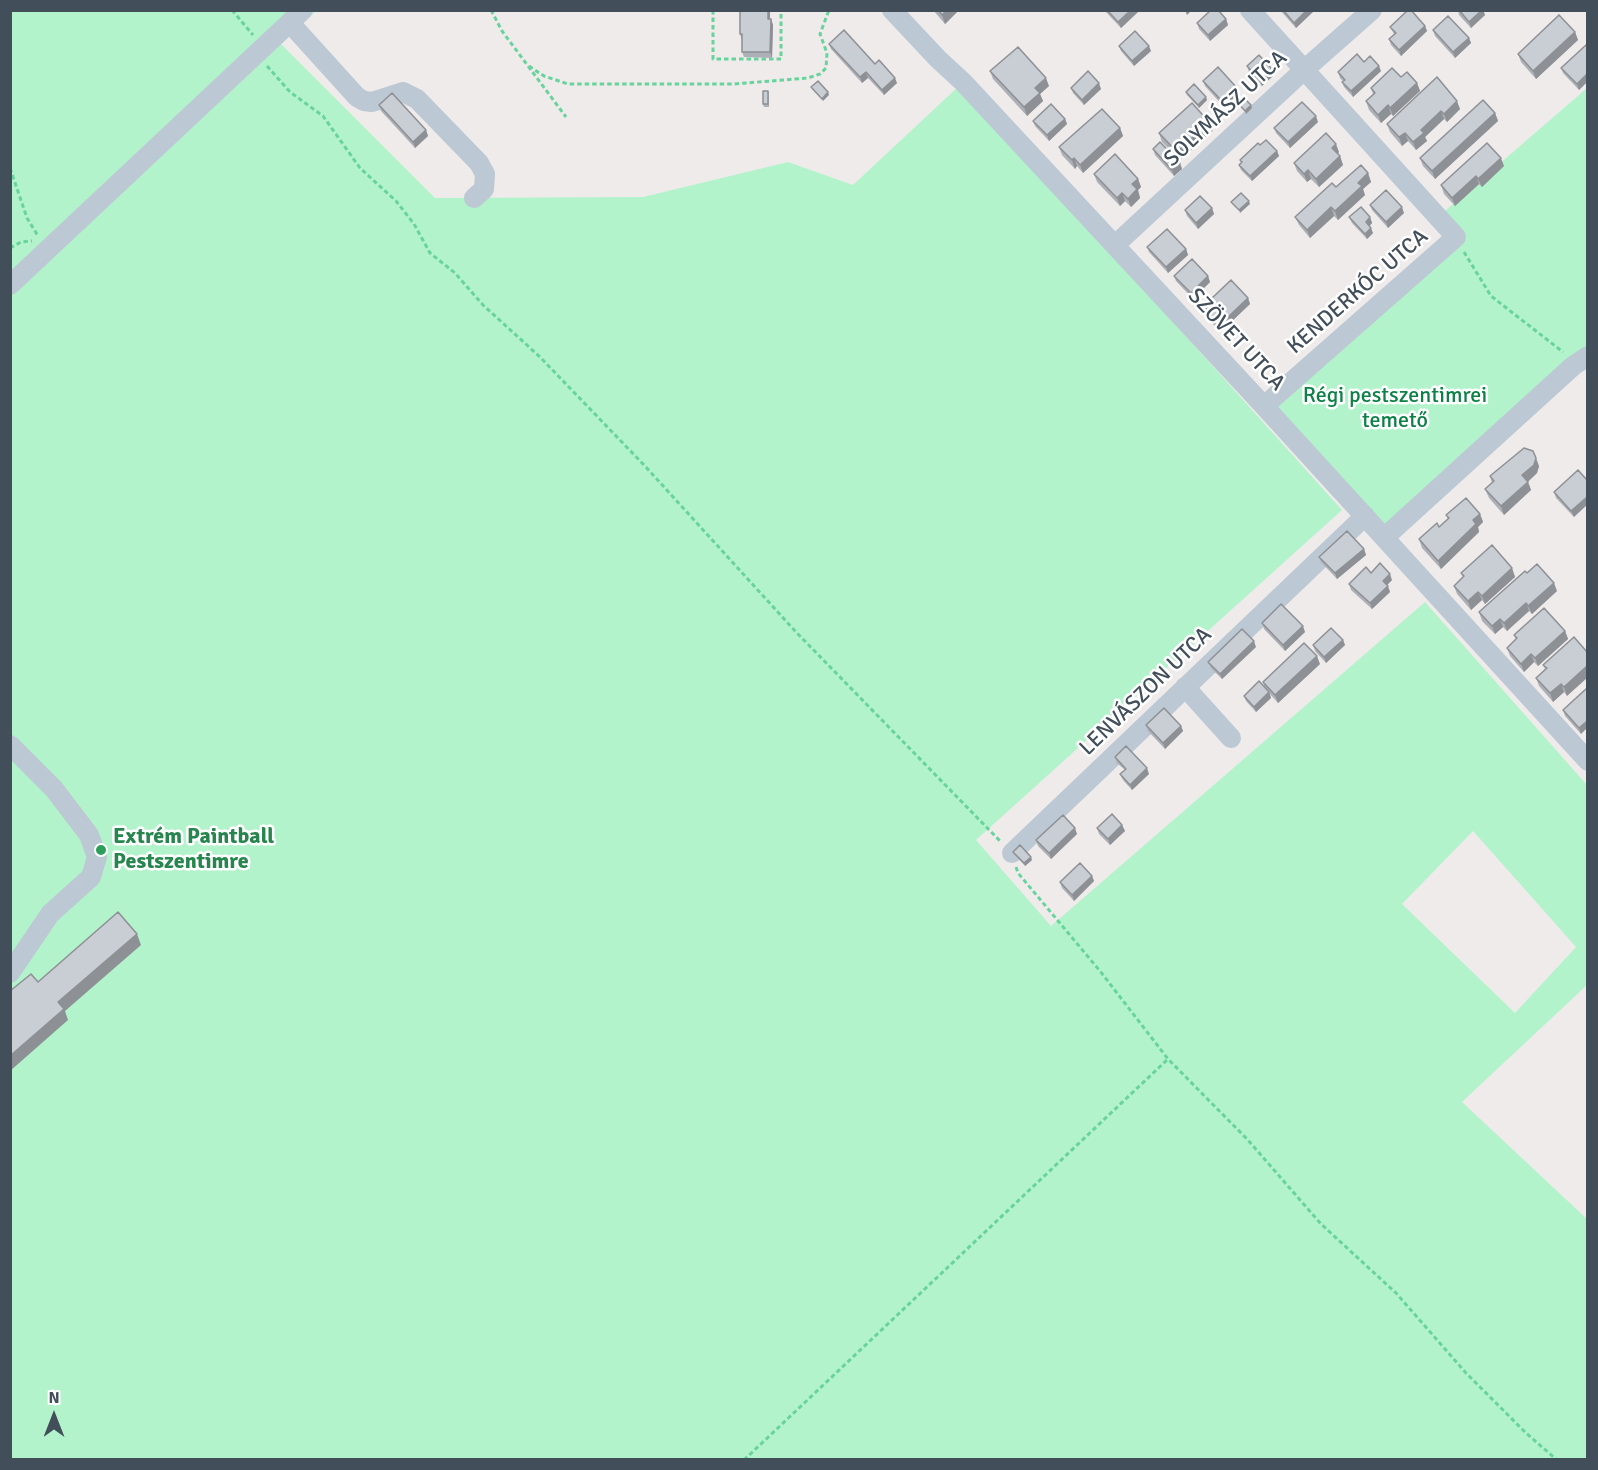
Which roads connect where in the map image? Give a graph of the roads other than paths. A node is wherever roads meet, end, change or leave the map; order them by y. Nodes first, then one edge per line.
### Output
1 (892, 10) edge
2 (1250, 10) edge
3 (1372, 10) edge
4 (297, 17) edge
5 (1304, 70) junction
6 (474, 198) dead end
7 (1115, 245) junction
8 (10, 285) edge
9 (1580, 361) edge
10 (1264, 406) junction
11 (1365, 516) junction
12 (1385, 537) junction
13 (1185, 687) junction
14 (1231, 738) dead end
15 (10, 745) edge
16 (1587, 761) edge
17 (1012, 853) edge
18 (10, 973) edge

1 - 7 street, SZÖVET UTCA
2 - 5 street
3 - 5 street, SOLYMÁSZ UTCA
4 - 6 street
4 - 8 street
5 - 7 street, SOLYMÁSZ UTCA
5 - 10 street, KENDERKÓC UTCA
7 - 10 street, SZÖVET UTCA
9 - 12 street
10 - 11 street, SZÖVET UTCA
11 - 12 street, SZÖVET UTCA
11 - 13 street, LENVÁSZON UTCA
12 - 16 street, SZÖVET UTCA
13 - 14 street
13 - 17 street, LENVÁSZON UTCA
15 - 18 street

